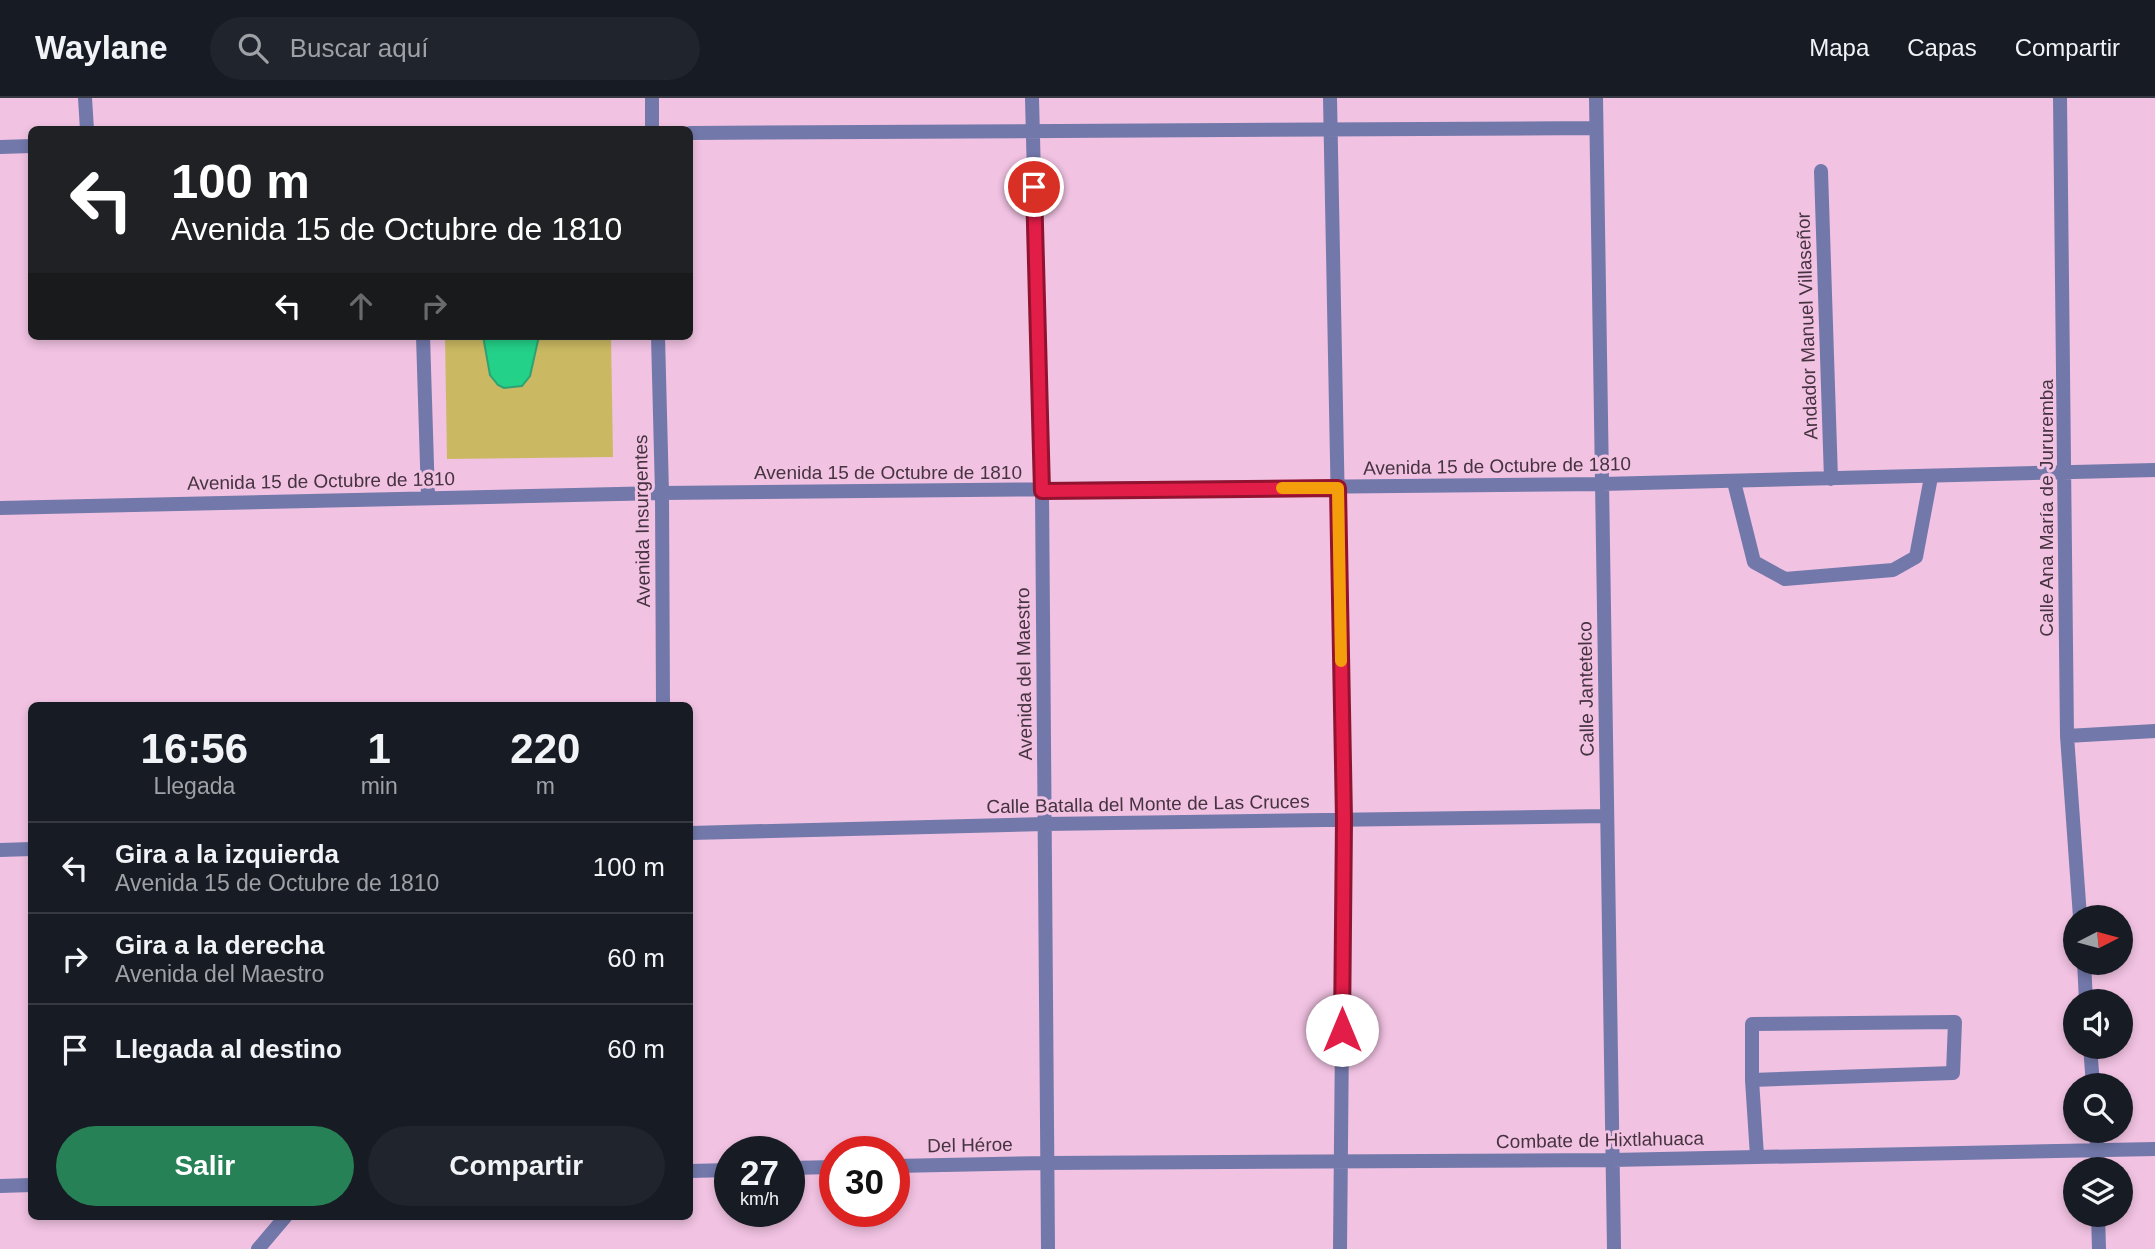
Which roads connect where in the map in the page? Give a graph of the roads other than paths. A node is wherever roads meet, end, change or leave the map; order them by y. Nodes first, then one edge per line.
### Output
1 (85, 98) edge
2 (652, 98) edge
3 (1032, 98) edge
4 (1330, 98) edge
5 (1596, 98) edge
6 (2060, 98) edge
7 (87, 126) edge
8 (653, 126) edge
9 (1596, 128) junction
10 (1329, 130) junction
11 (1033, 132) junction
12 (693, 133) edge
13 (28, 146) edge
14 (0, 147) edge
15 (1821, 171) dead end
16 (424, 340) edge
17 (658, 340) edge
18 (2155, 470) edge
19 (2066, 472) junction
20 (1931, 477) junction
21 (1830, 479) junction
22 (1734, 482) junction
23 (1602, 484) junction
24 (1338, 488) junction
25 (1042, 491) junction
26 (662, 493) junction
27 (428, 497) junction
28 (0, 508) edge
29 (663, 702) edge
30 (2155, 730) edge
31 (2067, 736) junction
32 (1607, 816) junction
33 (1344, 820) junction
34 (1045, 824) junction
35 (693, 833) edge
36 (28, 849) edge
37 (0, 850) edge
38 (2079, 905) edge
39 (1752, 1080) junction
40 (2097, 1143) edge
41 (2155, 1149) edge
42 (2098, 1151) junction
43 (1757, 1156) junction
44 (2098, 1157) edge
45 (1612, 1160) junction
46 (1342, 1162) junction
47 (1046, 1163) junction
48 (910, 1166) edge
49 (714, 1170) edge
50 (693, 1171) edge
51 (28, 1185) edge
52 (0, 1186) edge
53 (283, 1220) edge
54 (2098, 1227) edge
55 (258, 1249) edge
56 (1048, 1249) edge
57 (1340, 1249) edge
58 (1614, 1249) edge
59 (2099, 1249) edge

1 - 7 street
2 - 8 street
3 - 11 street, Avenida del Maestro
4 - 10 street
5 - 9 street, Calle Jantetelco
6 - 19 street, Calle Ana María de Jururemba
9 - 10 street
9 - 23 street, Calle Jantetelco
10 - 11 street
10 - 24 street
11 - 12 street
11 - 25 street, Avenida del Maestro
13 - 14 street
15 - 21 street, Andador Manuel Villaseñor
16 - 27 street
17 - 26 street, Avenida Insurgentes
18 - 19 street, Avenida 15 de Octubre de 1810
19 - 20 street, Avenida 15 de Octubre de 1810
19 - 31 street, Calle Ana María de Jururemba
20 - 21 street, Avenida 15 de Octubre de 1810
20 - 22 street
21 - 22 street, Avenida 15 de Octubre de 1810
22 - 23 street, Avenida 15 de Octubre de 1810
23 - 24 street, Avenida 15 de Octubre de 1810
23 - 32 street, Calle Jantetelco
24 - 25 street, Avenida 15 de Octubre de 1810
24 - 33 street
25 - 26 street, Avenida 15 de Octubre de 1810
25 - 34 street, Avenida del Maestro
26 - 27 street, Avenida 15 de Octubre de 1810
26 - 29 street, Avenida Insurgentes
27 - 28 street, Avenida 15 de Octubre de 1810
30 - 31 street
31 - 38 street, Calle Ana María de Jururemba
32 - 33 street, Calle Batalla del Monte de Las Cruces
32 - 45 street, Calle Jantetelco
33 - 34 street, Calle Batalla del Monte de Las Cruces
33 - 46 street
34 - 35 street, Calle Batalla del Monte de Las Cruces
34 - 47 street, Avenida del Maestro
36 - 37 street
39 - 39 street
39 - 43 street
40 - 42 street
41 - 42 street, Combate de Hixtlahuaca
42 - 43 street, Combate de Hixtlahuaca
42 - 44 street
43 - 45 street, Combate de Hixtlahuaca
45 - 46 street, Combate de Hixtlahuaca
45 - 58 street, Calle Jantetelco
46 - 47 street, Combate de Hixtlahuaca
46 - 57 street
47 - 48 street, Del Héroe
47 - 56 street, Avenida del Maestro
49 - 50 street
51 - 52 street
53 - 55 street
54 - 59 street

